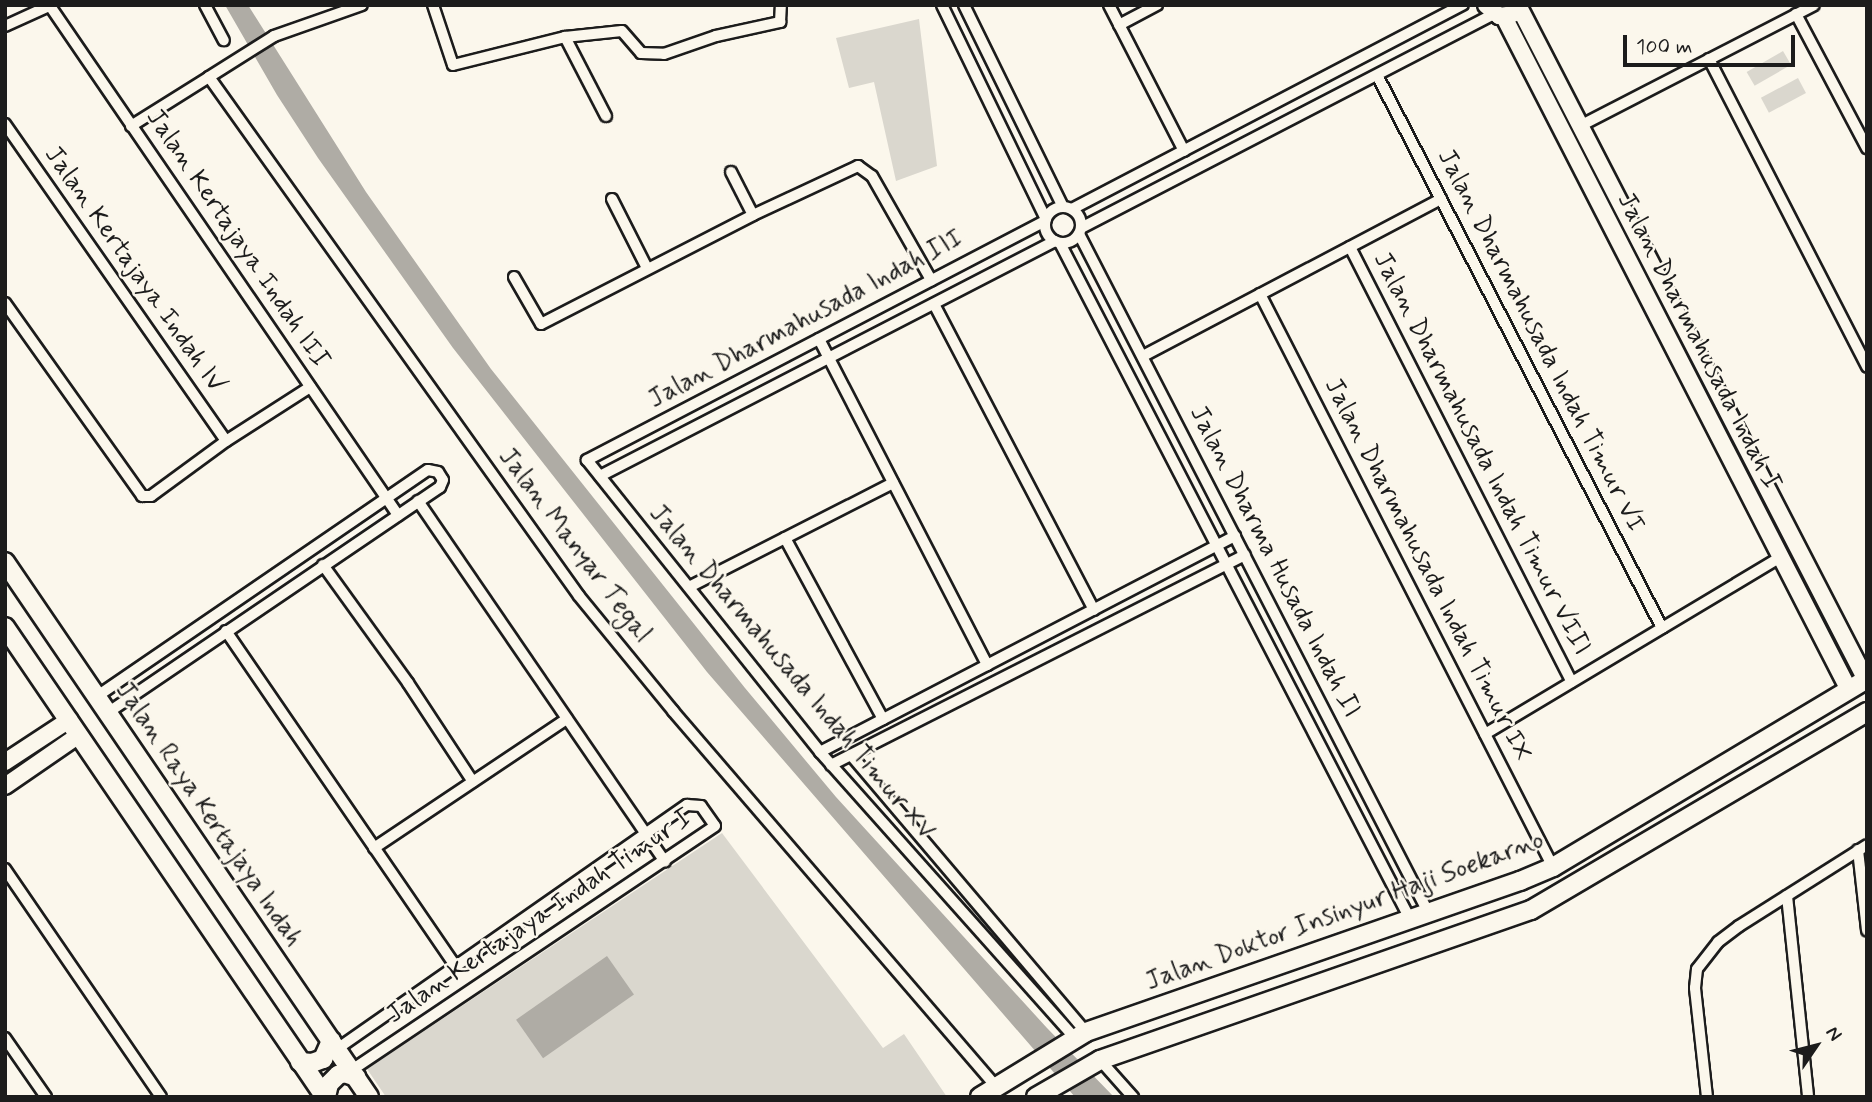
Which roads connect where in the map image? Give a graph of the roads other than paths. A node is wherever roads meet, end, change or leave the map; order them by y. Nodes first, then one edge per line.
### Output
1 (50, 5) edge
2 (205, 5) edge
3 (362, 5) edge
4 (433, 5) edge
5 (781, 5) edge
6 (942, 5) edge
7 (964, 5) edge
8 (1109, 5) edge
9 (1157, 5) edge
10 (1463, 5) edge
11 (1814, 5) edge
12 (1521, 7) edge
13 (1495, 12) edge
14 (1796, 14) junction
15 (1119, 25) junction
16 (5, 26) edge
17 (565, 37) junction
18 (224, 40) dead end
19 (1709, 59) junction
20 (1377, 75) junction
21 (209, 77) junction
22 (606, 116) dead end
23 (5, 124) edge
24 (131, 126) junction
25 (1580, 126) junction
26 (1867, 148) edge
27 (1184, 151) junction
28 (731, 172) dead end
29 (612, 200) dead end
30 (1441, 200) junction
31 (1067, 208) junction
32 (753, 215) junction
33 (1046, 220) junction
34 (1080, 231) junction
35 (1058, 242) junction
36 (1350, 247) junction
37 (647, 268) junction
38 (514, 277) dead end
39 (931, 280) junction
40 (1260, 295) junction
41 (5, 303) edge
42 (934, 304) junction
43 (819, 339) junction
44 (1143, 356) junction
45 (829, 358) junction
46 (1700, 358) junction
47 (1684, 367) junction
48 (1867, 367) edge
49 (310, 387) junction
50 (226, 441) junction
51 (587, 460) joint
52 (600, 476) junction
53 (893, 482) junction
54 (386, 498) junction
55 (418, 501) junction
56 (398, 515) junction
57 (1235, 536) junction
58 (785, 538) junction
59 (1216, 547) junction
60 (1245, 555) junction
61 (1781, 557) junction
62 (5, 562) edge
63 (323, 565) junction
64 (1225, 565) junction
65 (689, 587) junction
66 (1094, 610) junction
67 (5, 626) edge
68 (1662, 628) junction
69 (226, 631) junction
70 (988, 666) junction
71 (1866, 680) edge
72 (1572, 682) junction
73 (1849, 690) junction
74 (96, 697) junction
75 (1867, 712) edge
76 (107, 713) junction
77 (567, 719) junction
78 (883, 719) junction
79 (69, 720) junction
80 (1485, 734) junction
81 (79, 735) junction
82 (30, 745) junction
83 (820, 752) junction
84 (851, 755) junction
85 (42, 761) junction
86 (5, 762) edge
87 (831, 765) junction
88 (1703, 778) junction
89 (473, 782) junction
90 (5, 786) edge
91 (1725, 797) junction
92 (647, 835) junction
93 (1863, 847) edge
94 (374, 848) junction
95 (664, 862) junction
96 (1553, 867) junction
97 (5, 869) edge
98 (1785, 897) junction
99 (1428, 912) junction
100 (1410, 919) junction
101 (1867, 930) edge
102 (455, 965) junction
103 (1076, 1037) junction
104 (5, 1038) edge
105 (334, 1045) junction
106 (300, 1062) junction
107 (1093, 1063) junction
108 (354, 1074) junction
109 (996, 1086) junction
110 (1049, 1092) edge
111 (46, 1097) edge
112 (161, 1097) edge
113 (326, 1097) edge
114 (369, 1097) edge
115 (980, 1097) edge
116 (1133, 1097) edge
117 (1707, 1097) edge
118 (1808, 1097) edge

1 - 16 street
1 - 24 street, Jalan Kertajaya Indah III
2 - 18 street
3 - 21 street
4 - 17 street
5 - 17 street
6 - 33 street
7 - 31 street
8 - 15 street
9 - 15 street
10 - 27 street
11 - 14 street
12 - 13 main road
12 - 25 main road, Jalan Dharmahusada Indah I
13 - 20 street
13 - 47 main road, Jalan Dharmahusada Indah I
14 - 19 street
14 - 26 street
15 - 27 street
17 - 22 street
19 - 25 street
19 - 48 street
20 - 30 street, Jalan Dharmahusada Indah Timur VI
20 - 34 street
21 - 24 street
21 - 109 street, Jalan Manyar Tegal
23 - 50 street, Jalan Kertajaya Indah IV
24 - 49 street, Jalan Kertajaya Indah III
25 - 46 main road, Jalan Dharmahusada Indah I
27 - 31 street
28 - 32 street
29 - 37 street
30 - 36 street
30 - 68 street, Jalan Dharmahusada Indah Timur VI
31 - 33 street
31 - 34 street
32 - 37 street
32 - 39 street
33 - 35 street
33 - 39 street, Jalan Dharmahusada Indah III
34 - 35 street
34 - 44 street, Jalan Dharma Husada Indah II
35 - 42 street, Jalan Dharmahusada Indah III
35 - 59 street, Jalan Dharma Husada Indah II
36 - 40 street
36 - 72 street, Jalan Dharmahusada Indah Timur VIII
37 - 38 street
39 - 43 street, Jalan Dharmahusada Indah III
40 - 44 street
40 - 80 street, Jalan Dharmahusada Indah Timur IX
41 - 50 street
42 - 45 street, Jalan Dharmahusada Indah III
42 - 66 street
43 - 45 street
43 - 51 street, Jalan Dharmahusada Indah III
44 - 57 street, Jalan Dharma Husada Indah II
45 - 52 street, Jalan Dharmahusada Indah III
45 - 53 street
46 - 47 main road
46 - 71 main road, Jalan Dharmahusada Indah I
47 - 61 main road, Jalan Dharmahusada Indah I
49 - 50 street
49 - 54 street, Jalan Kertajaya Indah III
51 - 52 street, Jalan Dharmahusada Indah Timur XV
52 - 65 street, Jalan Dharmahusada Indah Timur XV
53 - 58 street
53 - 70 street
54 - 55 street
54 - 56 street, Jalan Kertajaya Indah III
54 - 74 street
55 - 56 street
55 - 77 street
56 - 63 street
57 - 59 street
57 - 60 street, Jalan Dharma Husada Indah II
58 - 65 street
58 - 78 street
59 - 64 street, Jalan Dharma Husada Indah II
59 - 66 street
60 - 64 street
60 - 99 street, Jalan Dharma Husada Indah II
61 - 68 street
61 - 73 main road, Jalan Dharmahusada Indah I
62 - 74 main road, Jalan Raya Kertajaya Indah
63 - 69 street
63 - 89 street
64 - 84 street
64 - 100 street, Jalan Dharma Husada Indah II
65 - 83 street, Jalan Dharmahusada Indah Timur XV
66 - 70 street
67 - 79 main road
68 - 72 street
69 - 76 street
69 - 94 street
70 - 78 street
71 - 73 main road, Jalan Doktor Insinyur Haji Soekarno
72 - 80 street
73 - 88 main road, Jalan Doktor Insinyur Haji Soekarno
74 - 76 main road, Jalan Raya Kertajaya Indah
75 - 91 main road
76 - 105 main road, Jalan Raya Kertajaya Indah
77 - 89 street
77 - 92 street
78 - 83 street
79 - 81 main road
79 - 82 main road
80 - 96 street, Jalan Dharmahusada Indah Timur IX
81 - 85 main road
81 - 106 main road
82 - 85 main road
82 - 86 main road
83 - 87 street, Jalan Dharmahusada Indah Timur XV
84 - 87 street
84 - 103 street, Jalan Dharmahusada Indah Timur XV
85 - 90 main road
87 - 103 street, Jalan Dharmahusada Indah Timur XV
88 - 91 main road
88 - 96 main road, Jalan Doktor Insinyur Haji Soekarno
89 - 94 street
91 - 107 main road
92 - 95 street
92 - 95 street, Jalan Kertajaya Indah Timur I
92 - 102 street, Jalan Kertajaya Indah Timur I
93 - 98 street
93 - 101 street
94 - 102 street
95 - 108 street, Jalan Kertajaya Indah Timur I
96 - 99 main road, Jalan Doktor Insinyur Haji Soekarno
97 - 112 street
98 - 117 street
98 - 118 street
99 - 100 main road, Jalan Doktor Insinyur Haji Soekarno
100 - 103 main road, Jalan Doktor Insinyur Haji Soekarno
102 - 105 street, Jalan Kertajaya Indah Timur I
103 - 109 main road, Jalan Doktor Insinyur Haji Soekarno
104 - 111 street
105 - 106 main road
105 - 108 main road, Jalan Raya Kertajaya Indah
106 - 113 main road
107 - 110 main road
107 - 116 street
108 - 113 main road
108 - 114 main road, Jalan Raya Kertajaya Indah
109 - 115 main road, Jalan Doktor Insinyur Haji Soekarno

